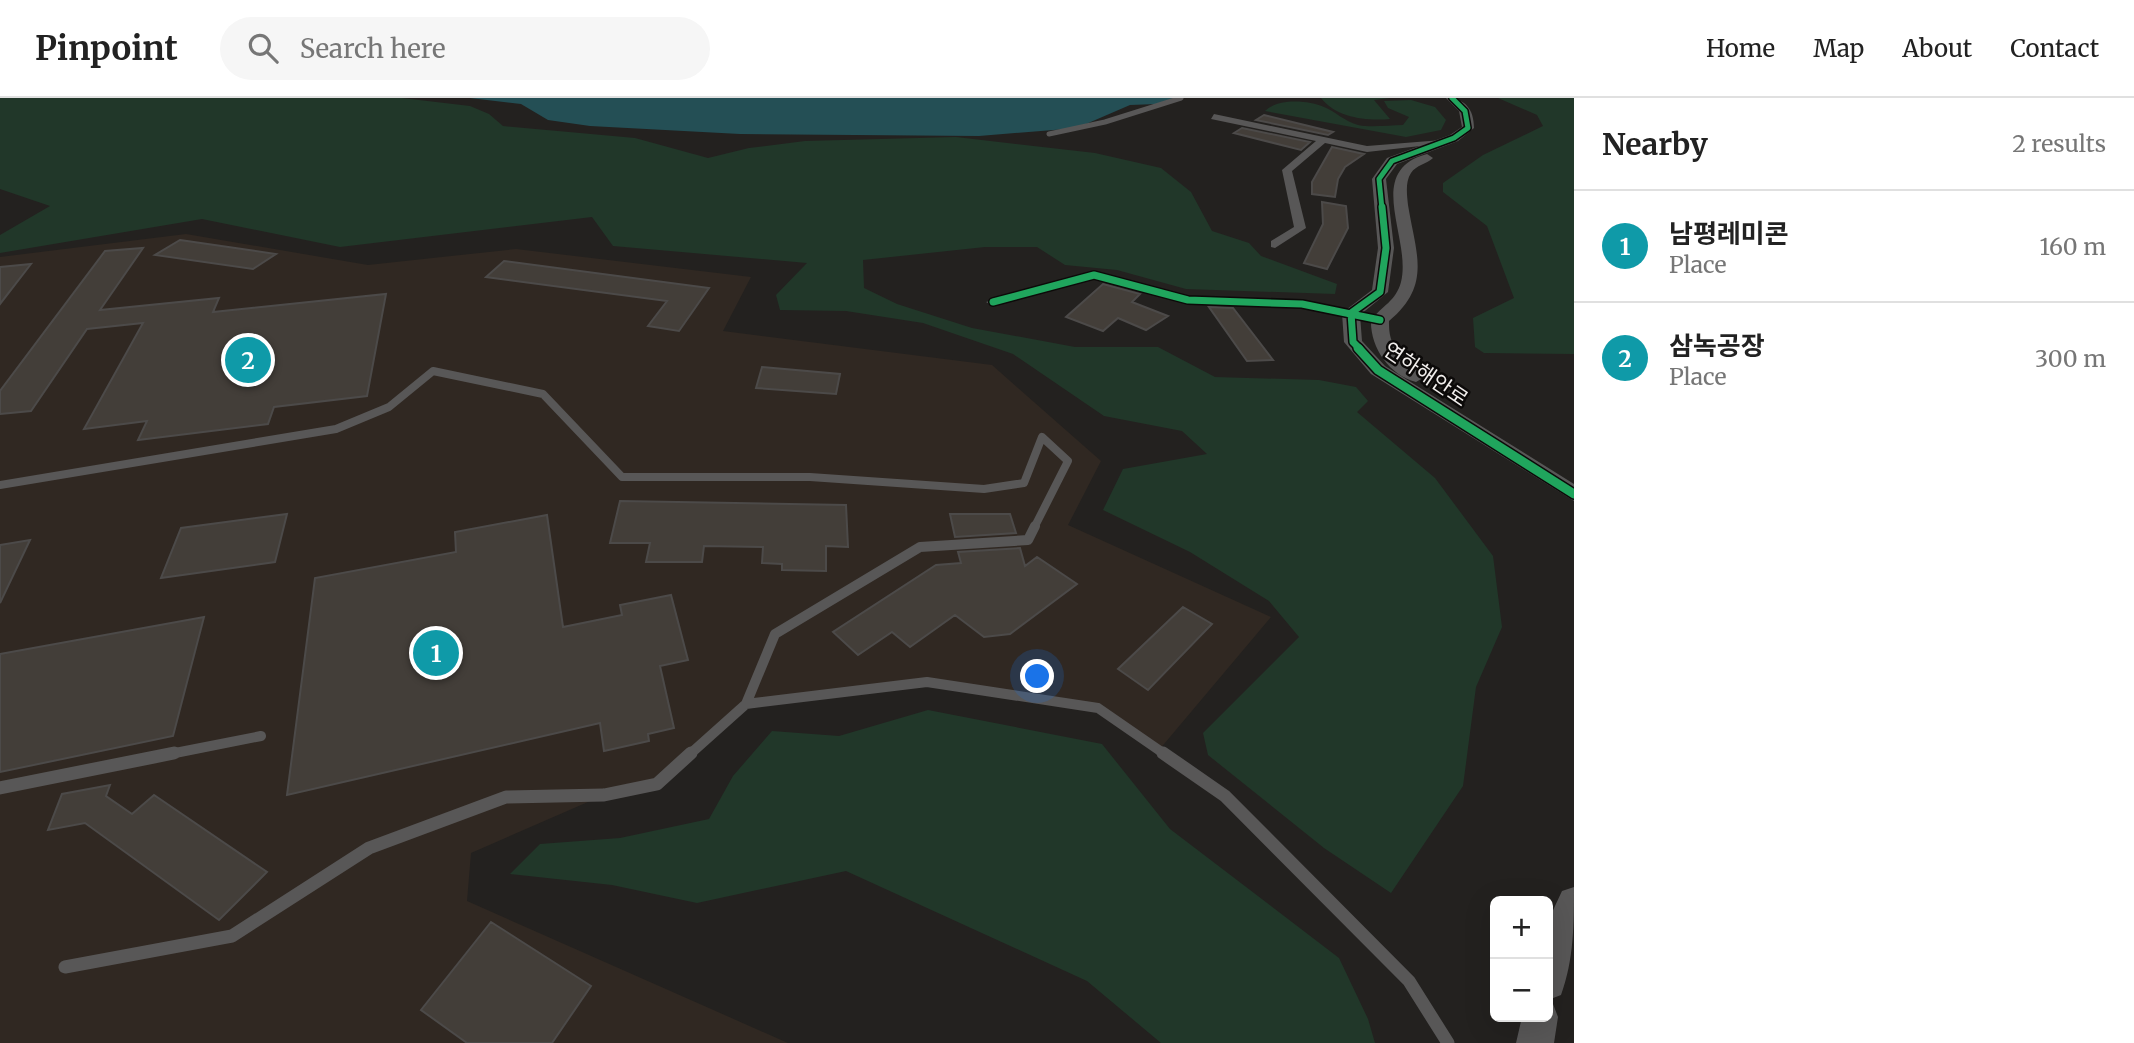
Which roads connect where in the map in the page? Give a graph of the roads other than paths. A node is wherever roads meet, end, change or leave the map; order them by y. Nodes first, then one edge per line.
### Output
1 (1181, 98) edge
2 (1452, 98) edge
3 (1464, 98) edge
4 (1214, 117) dead end
5 (1274, 130) junction
6 (1049, 134) dead end
7 (1324, 140) junction
8 (1260, 142) dead end
9 (1442, 143) junction
10 (1275, 244) dead end
11 (993, 302) dead end
12 (1351, 313) junction
13 (1380, 320) junction
14 (1574, 474) edge
15 (0, 485) edge
16 (1574, 494) edge
17 (746, 704) junction
18 (261, 736) dead end
19 (0, 788) edge
20 (1574, 902) edge
21 (1552, 959) edge
22 (65, 967) dead end
23 (1539, 1022) edge
24 (1448, 1043) edge
25 (1535, 1043) edge

1 - 6 lane
2 - 9 street
3 - 13 street, 연하해안로
4 - 5 street
5 - 7 street
5 - 8 street
7 - 9 street
7 - 10 street
9 - 12 street
11 - 12 street
12 - 13 street
12 - 16 street, 연하해안로
13 - 14 street, 연하해안로
15 - 17 lane
17 - 22 lane
17 - 24 lane
18 - 19 lane
20 - 21 street
23 - 25 street

